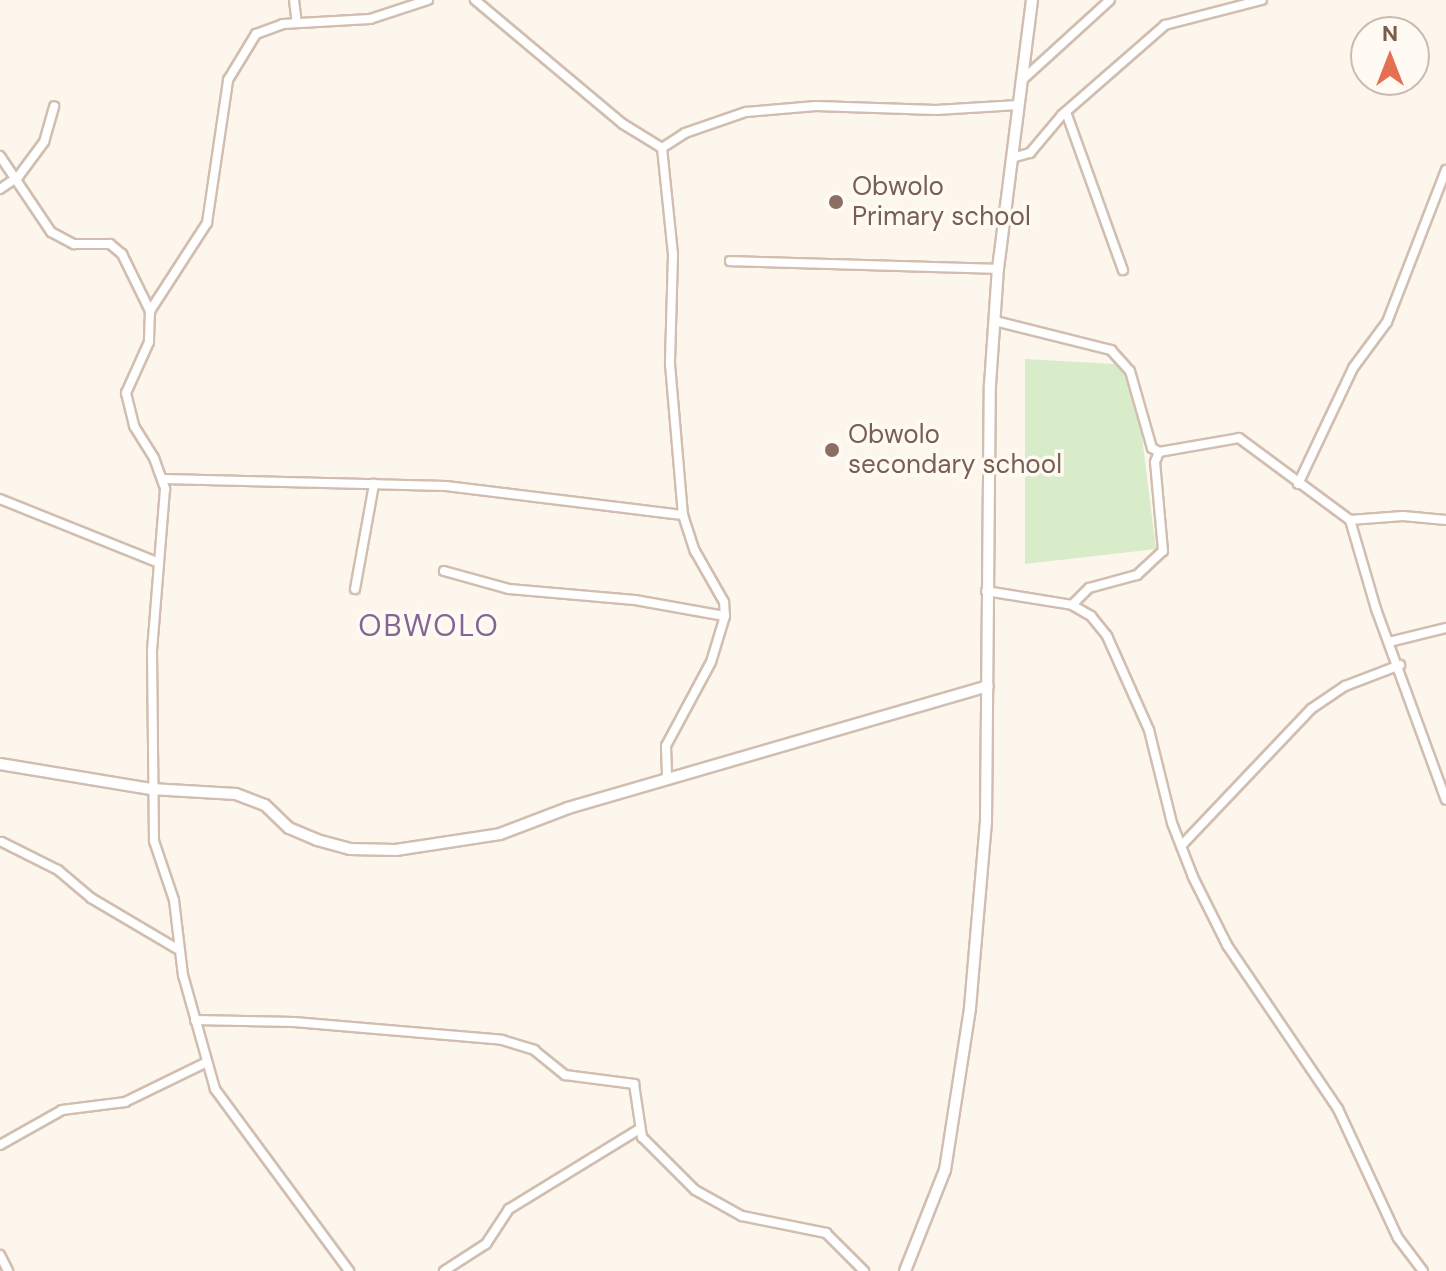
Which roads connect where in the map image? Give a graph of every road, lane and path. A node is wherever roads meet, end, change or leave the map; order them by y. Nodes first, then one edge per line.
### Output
1 (294, 0) edge
2 (428, 0) edge
3 (475, 0) edge
4 (1032, 0) edge
5 (1110, 0) edge
6 (1262, 0) edge
7 (297, 23) junction
8 (1021, 81) junction
9 (1018, 105) junction
10 (54, 106) dead end
11 (1066, 112) junction
12 (662, 148) junction
13 (0, 156) edge
14 (1012, 158) junction
15 (1446, 170) edge
16 (18, 177) junction
17 (0, 189) edge
18 (730, 261) dead end
19 (998, 269) junction
20 (1123, 270) dead end
21 (150, 311) junction
22 (995, 321) junction
23 (1159, 452) junction
24 (164, 479) junction
25 (374, 484) junction
26 (1298, 484) junction
27 (0, 499) edge
28 (683, 515) junction
29 (1350, 520) junction
30 (1446, 520) edge
31 (159, 563) junction
32 (444, 571) dead end
33 (355, 589) dead end
34 (986, 591) junction
35 (1072, 605) junction
36 (725, 616) junction
37 (1446, 628) edge
38 (1389, 642) junction
39 (1400, 665) junction
40 (988, 686) junction
41 (0, 764) edge
42 (667, 778) junction
43 (151, 789) junction
44 (1446, 800) edge
45 (2, 842) edge
46 (1181, 846) junction
47 (179, 950) junction
48 (195, 1020) junction
49 (207, 1062) junction
50 (638, 1130) junction
51 (0, 1145) edge
52 (0, 1255) edge
53 (8, 1271) edge
54 (349, 1271) edge
55 (444, 1271) edge
56 (864, 1271) edge
57 (905, 1271) edge
58 (1423, 1271) edge

1 - 7 street
2 - 7 street
3 - 12 street
4 - 8 street
5 - 8 street
6 - 11 street
7 - 21 street
8 - 9 street
9 - 12 street
9 - 14 street
10 - 16 street
11 - 14 street
11 - 20 street
12 - 28 street
13 - 16 street
14 - 19 street
15 - 26 street
16 - 17 street
16 - 21 street
18 - 19 street
19 - 22 street
21 - 24 street
22 - 23 street
22 - 34 street
23 - 26 street
23 - 35 street
24 - 25 street
24 - 31 street
25 - 28 street
25 - 33 street
26 - 29 street
27 - 31 street
28 - 36 street
29 - 30 street
29 - 38 street
31 - 43 street
32 - 36 street
34 - 35 street
34 - 40 street
35 - 46 street
36 - 42 street
37 - 38 street
38 - 39 street
39 - 44 street
39 - 46 street
40 - 42 street
40 - 57 street
41 - 43 street
42 - 43 street
43 - 47 street
45 - 47 street
46 - 58 street
47 - 48 street
48 - 49 street
48 - 50 street
49 - 51 street
49 - 54 street
50 - 55 street
50 - 56 street
52 - 53 street

